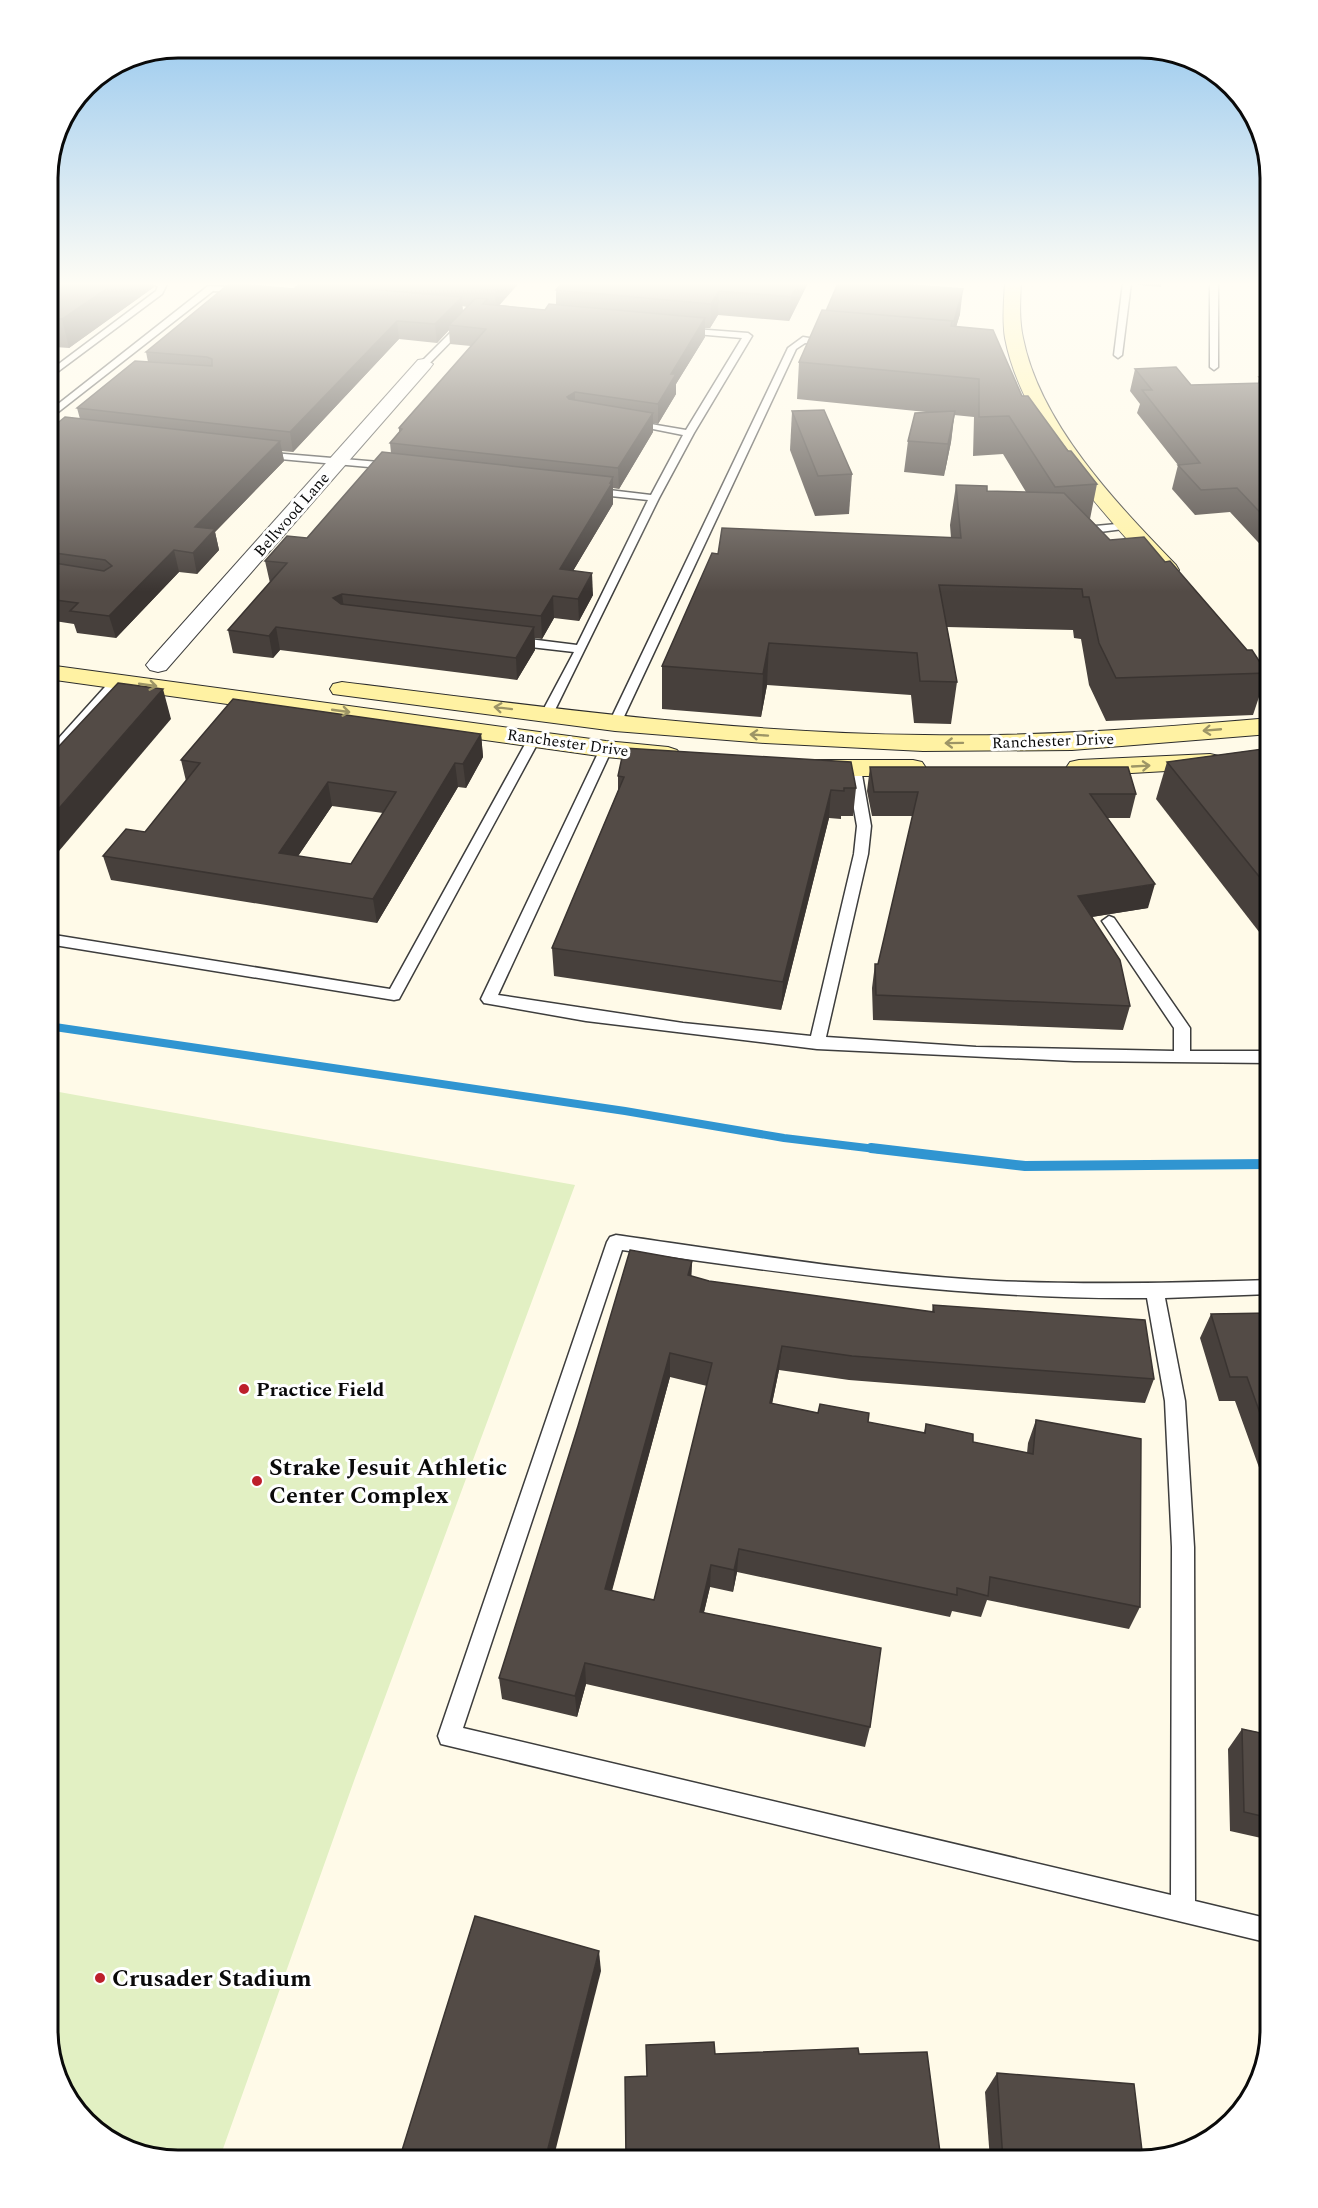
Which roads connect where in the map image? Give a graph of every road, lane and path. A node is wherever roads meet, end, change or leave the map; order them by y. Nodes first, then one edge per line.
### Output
1 (87, 386) edge
2 (404, 386) edge
3 (718, 386) edge
4 (774, 386) edge
5 (1030, 386) edge
6 (59, 408) edge
7 (622, 423) edge
8 (689, 433) junction
9 (248, 453) edge
10 (337, 461) junction
11 (404, 467) edge
12 (575, 488) edge
13 (654, 498) junction
14 (1127, 526) junction
15 (1099, 546) edge
16 (1179, 582) edge
17 (498, 639) edge
18 (581, 649) junction
19 (59, 651) edge
20 (158, 665) junction
21 (59, 673) edge
22 (117, 681) junction
23 (236, 686) junction
24 (548, 714) junction
25 (615, 723) junction
26 (1259, 727) edge
27 (535, 737) junction
28 (923, 743) junction
29 (59, 746) edge
30 (606, 749) junction
31 (691, 757) edge
32 (1235, 761) edge
33 (784, 766) edge
34 (854, 769) junction
35 (1052, 769) edge
36 (1109, 921) dead end
37 (59, 941) edge
38 (817, 1044) junction
39 (1182, 1057) junction
40 (1259, 1057) edge
41 (1259, 1287) edge
42 (1155, 1292) junction
43 (1183, 1911) junction
44 (1259, 1928) edge

1 - 6 lane
2 - 10 street, Bellwood Lane
3 - 8 lane
4 - 25 lane
5 - 14 street
7 - 8 lane
8 - 13 lane
9 - 10 lane
10 - 11 lane
10 - 20 street, Bellwood Lane
12 - 13 lane
13 - 18 lane
14 - 15 lane
14 - 16 street
17 - 18 lane
18 - 24 lane
19 - 20 street, Ranchester Drive
20 - 23 street, Ranchester Drive
21 - 22 street, Ranchester Drive
22 -> 23 street, Ranchester Drive
22 - 29 lane
24 -> 23 street, Ranchester Drive
23 -> 27 street, Ranchester Drive
24 - 25 street, Ranchester Drive
24 - 27 street
28 -> 25 street, Ranchester Drive
26 -> 28 street, Ranchester Drive
27 - 30 street, Ranchester Drive
27 - 37 lane
28 - 34 street
30 - 31 street, Ranchester Drive
30 - 38 lane
35 -> 32 street, Ranchester Drive
33 - 34 street
34 - 38 lane
36 - 39 lane
38 - 39 lane
39 - 40 lane
41 - 42 lane
42 - 43 lane
42 - 43 lane
43 - 44 lane

